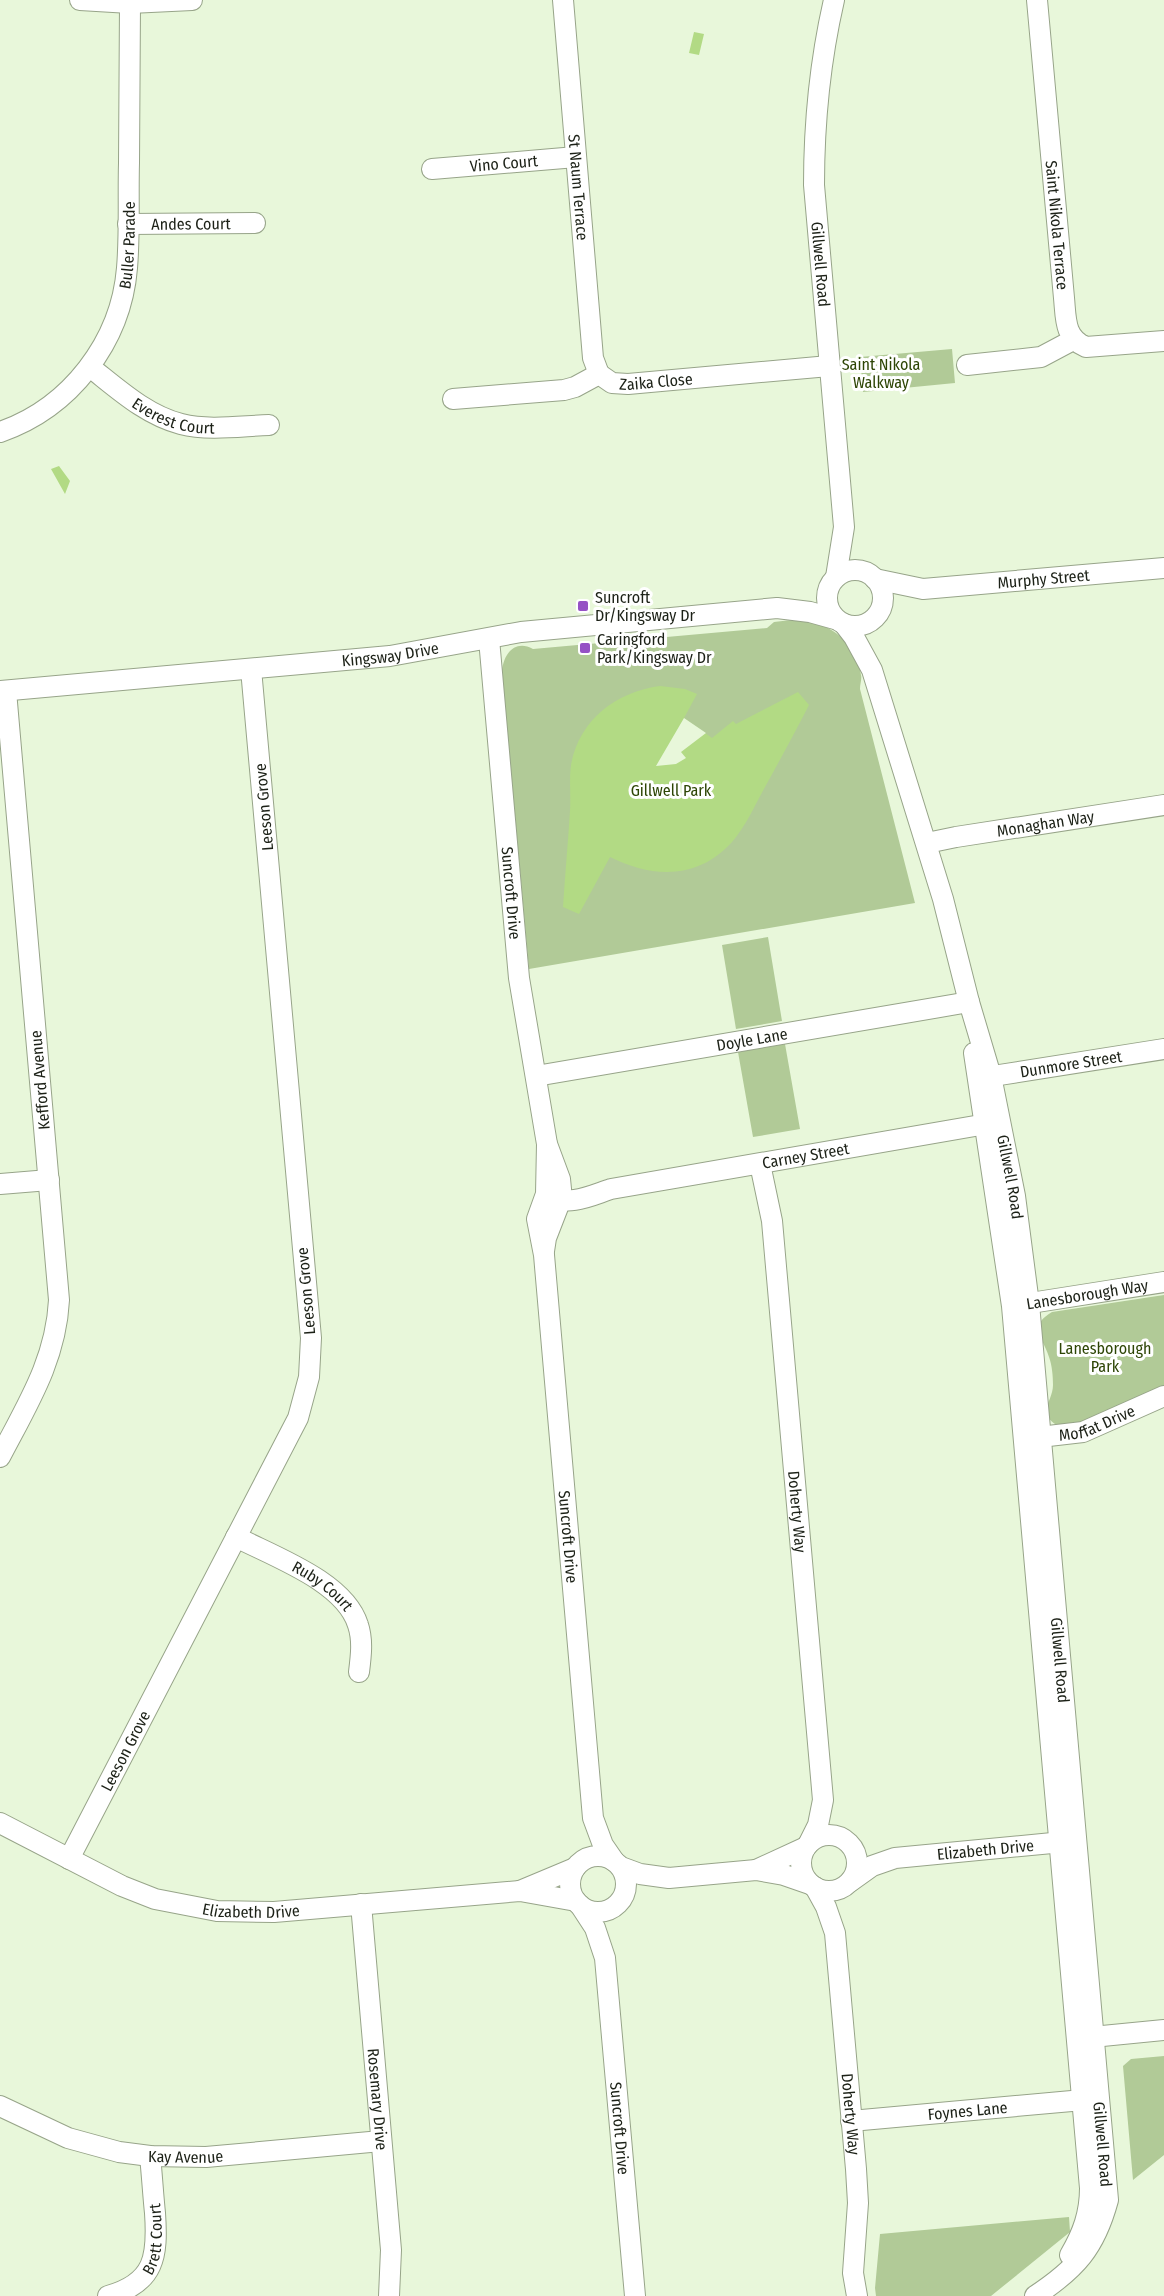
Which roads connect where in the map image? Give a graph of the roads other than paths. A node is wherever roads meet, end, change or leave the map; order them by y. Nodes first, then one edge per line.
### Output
1 (80, 0) edge
2 (192, 0) edge
3 (563, 0) edge
4 (834, 0) edge
5 (1037, 0) edge
6 (130, 3) junction
7 (576, 157) junction
8 (432, 169) dead end
9 (255, 223) dead end
10 (128, 224) junction
11 (1073, 340) junction
12 (1164, 341) edge
13 (967, 365) dead end
14 (829, 366) junction
15 (90, 367) junction
16 (599, 374) junction
17 (453, 399) dead end
18 (269, 425) dead end
19 (0, 432) edge
20 (844, 527) junction
21 (1164, 568) edge
22 (872, 576) junction
23 (832, 582) junction
24 (923, 589) junction
25 (777, 608) junction
26 (877, 615) junction
27 (840, 622) junction
28 (489, 639) junction
29 (252, 669) junction
30 (872, 670) junction
31 (3, 691) edge
32 (1164, 805) edge
33 (927, 843) junction
34 (969, 1002) junction
35 (1164, 1049) edge
36 (536, 1076) junction
37 (984, 1077) junction
38 (993, 1123) junction
39 (767, 1162) junction
40 (49, 1180) junction
41 (0, 1184) edge
42 (556, 1195) junction
43 (1164, 1282) edge
44 (1021, 1305) junction
45 (1164, 1396) edge
46 (1033, 1438) junction
47 (0, 1457) edge
48 (236, 1537) junction
49 (359, 1672) dead end
50 (823, 1800) junction
51 (593, 1818) junction
52 (0, 1823) edge
53 (1068, 1842) junction
54 (849, 1843) junction
55 (808, 1845) junction
56 (895, 1858) junction
57 (69, 1859) junction
58 (617, 1864) junction
59 (578, 1865) junction
60 (756, 1870) junction
61 (669, 1878) junction
62 (850, 1882) junction
63 (813, 1886) junction
64 (520, 1891) junction
65 (621, 1900) junction
66 (578, 1903) junction
67 (361, 1904) junction
68 (835, 1933) junction
69 (605, 1958) junction
70 (1164, 2030) edge
71 (1086, 2038) junction
72 (1083, 2100) junction
73 (0, 2106) edge
74 (851, 2121) junction
75 (381, 2141) junction
76 (150, 2156) junction
77 (108, 2296) edge
78 (389, 2296) edge
79 (635, 2296) edge
80 (857, 2296) edge
81 (1034, 2296) edge

1 - 6 street
2 - 6 street
3 - 7 street, St Naum Terrace
4 - 14 street, Gillwell Road
5 - 11 street, Saint Nikola Terrace
6 - 10 street, Buller Parade
7 - 8 street, Vino Court
7 - 16 street, St Naum Terrace
9 - 10 street, Andes Court
10 - 15 street, Buller Parade
11 - 12 street
11 - 13 street
14 - 16 street, Zaika Close
14 - 20 street, Gillwell Road
15 - 18 street, Everest Court
15 - 19 street, Buller Parade
16 - 17 street, Zaika Close
20 - 22 street, Gillwell Road
20 - 23 street, Gillwell Road
21 - 24 street, Murphy Street
22 - 23 street
22 - 24 street, Murphy Street
22 - 26 street
23 - 25 street, Kingsway Drive
23 - 27 street
24 - 26 street, Murphy Street
25 - 27 street, Kingsway Drive
25 - 28 street, Kingsway Drive
26 - 27 street
26 - 30 street, Gillwell Road
27 - 30 street, Gillwell Road
28 - 29 street, Kingsway Drive
28 - 36 street, Suncroft Drive
29 - 31 street, Kingsway Drive
29 - 48 street, Leeson Grove
30 - 33 street, Gillwell Road
31 - 40 street, Kefford Avenue
32 - 33 street, Monaghan Way
33 - 34 street, Gillwell Road
34 - 36 street, Doyle Lane
34 - 37 street, Gillwell Road
35 - 37 street, Dunmore Street
36 - 42 street, Suncroft Drive
37 - 38 street, Gillwell Road
38 - 39 street, Carney Street
38 - 44 street, Gillwell Road
39 - 42 street, Carney Street
39 - 50 street, Doherty Way
40 - 41 street
40 - 47 street, Kefford Avenue
42 - 51 street, Suncroft Drive
43 - 44 street, Lanesborough Way
44 - 46 street, Gillwell Road
45 - 46 street, Moffat Drive
46 - 53 street, Gillwell Road
48 - 49 street, Ruby Court
48 - 57 street, Leeson Grove
50 - 54 street, Doherty Way
50 - 55 street, Doherty Way
51 - 58 street, Suncroft Drive
51 - 59 street, Suncroft Drive
52 - 57 street, Elizabeth Drive
53 - 56 street, Elizabeth Drive
53 - 71 street, Gillwell Road
54 - 55 street
54 - 56 street, Elizabeth Drive
54 - 62 street
55 - 60 street
55 - 63 street
56 - 62 street, Elizabeth Drive
57 - 67 street, Elizabeth Drive
58 - 59 street
58 - 61 street
58 - 65 street
59 - 64 street, Elizabeth Drive
59 - 66 street
60 - 61 street
60 - 63 street
61 - 65 street
62 - 63 street
62 - 68 street, Doherty Way
63 - 68 street, Doherty Way
64 - 66 street, Elizabeth Drive
64 - 67 street, Elizabeth Drive
65 - 66 street
65 - 69 street, Suncroft Drive
66 - 69 street, Suncroft Drive
67 - 75 street, Rosemary Drive
68 - 74 street, Doherty Way
69 - 79 street, Suncroft Drive
70 - 71 street
71 - 72 street, Gillwell Road
71 - 81 street, Gillwell Road
72 - 74 street, Foynes Lane
72 - 81 street, Gillwell Road
73 - 76 street, Kay Avenue
74 - 80 street, Doherty Way
75 - 76 street, Kay Avenue
75 - 78 street, Rosemary Drive
76 - 77 street, Brett Court

